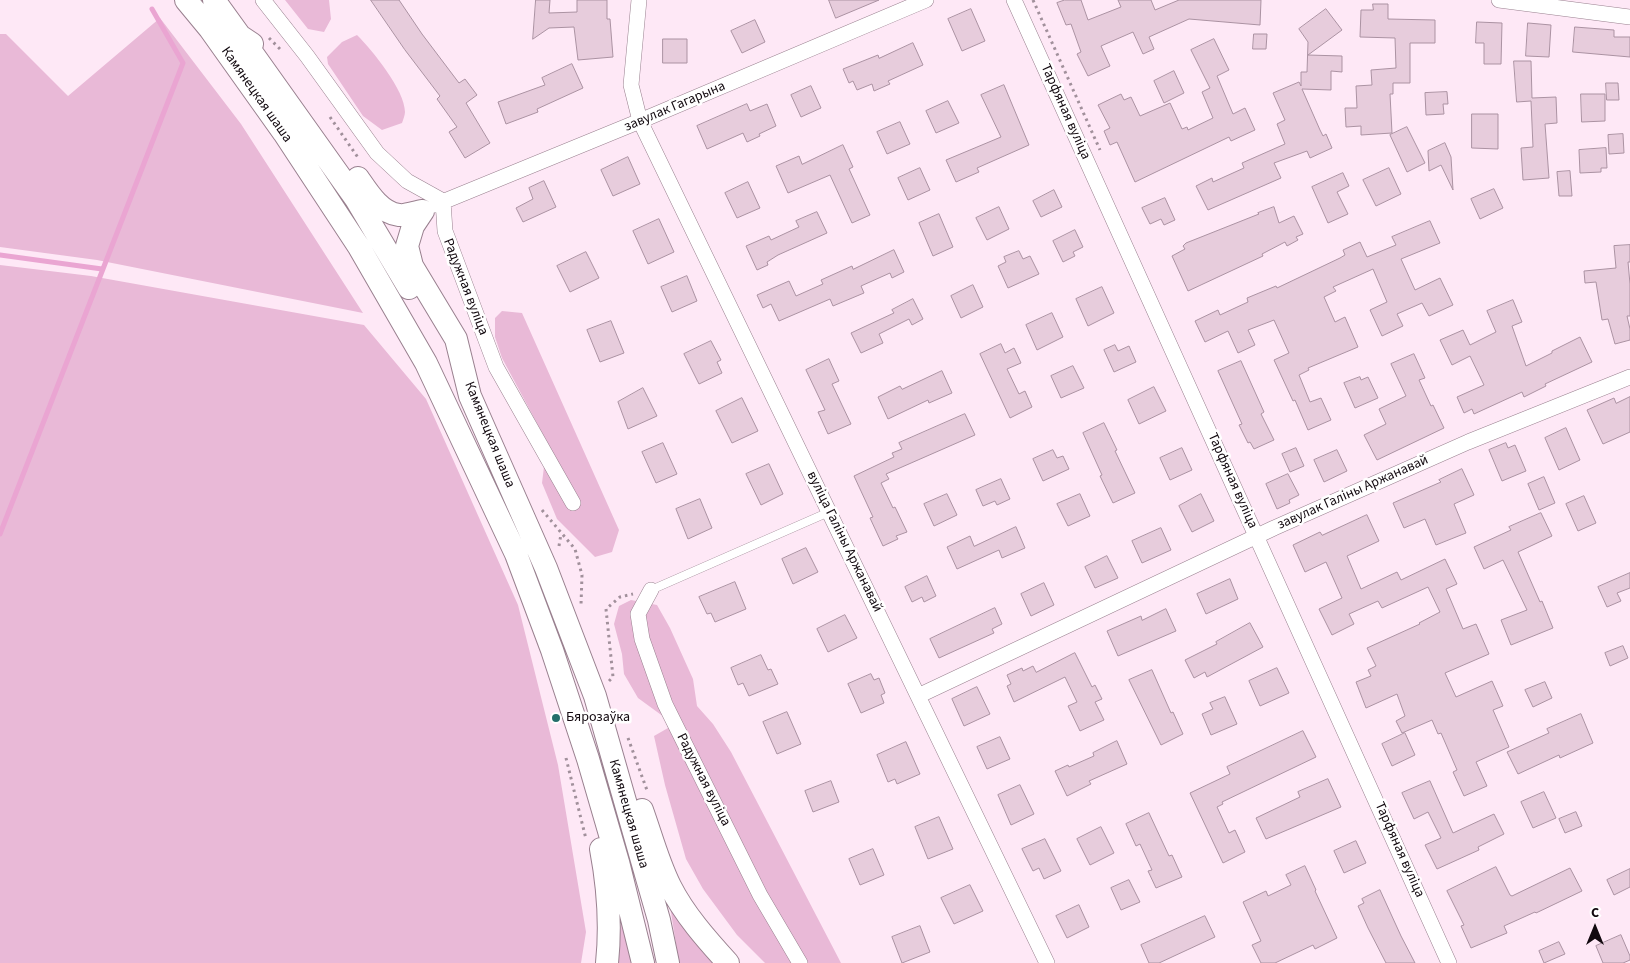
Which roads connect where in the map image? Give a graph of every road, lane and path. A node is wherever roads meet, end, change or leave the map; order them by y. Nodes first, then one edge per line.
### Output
1 (186, 0) edge
2 (214, 0) edge
3 (263, 0) edge
4 (639, 0) edge
5 (926, 0) edge
6 (1014, 0) edge
7 (1499, 0) edge
8 (1630, 17) edge
9 (240, 36) junction
10 (640, 121) junction
11 (443, 201) junction
12 (423, 211) junction
13 (1630, 377) edge
14 (470, 396) junction
15 (573, 503) dead end
16 (829, 512) junction
17 (560, 534) dead end
18 (1256, 536) junction
19 (562, 554) dead end
20 (651, 590) joint
21 (620, 597) dead end
22 (600, 690) junction
23 (918, 696) junction
24 (565, 754) dead end
25 (588, 759) junction
26 (588, 848) dead end
27 (607, 963) edge
28 (643, 963) edge
29 (668, 963) edge
30 (728, 963) edge
31 (800, 963) edge
32 (1047, 963) edge
33 (1449, 963) edge

1 - 25 main road, Камянецкая шаша
2 - 9 main road, Камянецкая шаша
3 - 11 street
4 - 10 street, вуліца Галіны Аржанавай
5 - 10 street, завулак Гагарына
6 - 18 street, Тарфяная вуліца
7 - 8 street
9 - 12 main road, Камянецкая шаша
9 - 14 main road
10 - 11 street, завулак Гагарына
10 - 16 street, вуліца Галіны Аржанавай
11 - 12 street, завулак Гагарына
11 - 15 street, Радужная вуліца
12 - 14 main road, Камянецкая шаша
13 - 18 street, завулак Галіны Аржанавай
14 - 22 main road, Камянецкая шаша
16 - 20 lane
16 - 23 street, вуліца Галіны Аржанавай
17 - 19 path
18 - 23 street, завулак Галіны Аржанавай
18 - 33 street, Тарфяная вуліца
20 - 31 street, Радужная вуліца
21 - 22 path
22 - 29 main road, Камянецкая шаша
22 - 30 main road
23 - 32 street, вуліца Галіны Аржанавай
24 - 26 path
25 - 27 main road
25 - 28 main road, Камянецкая шаша

